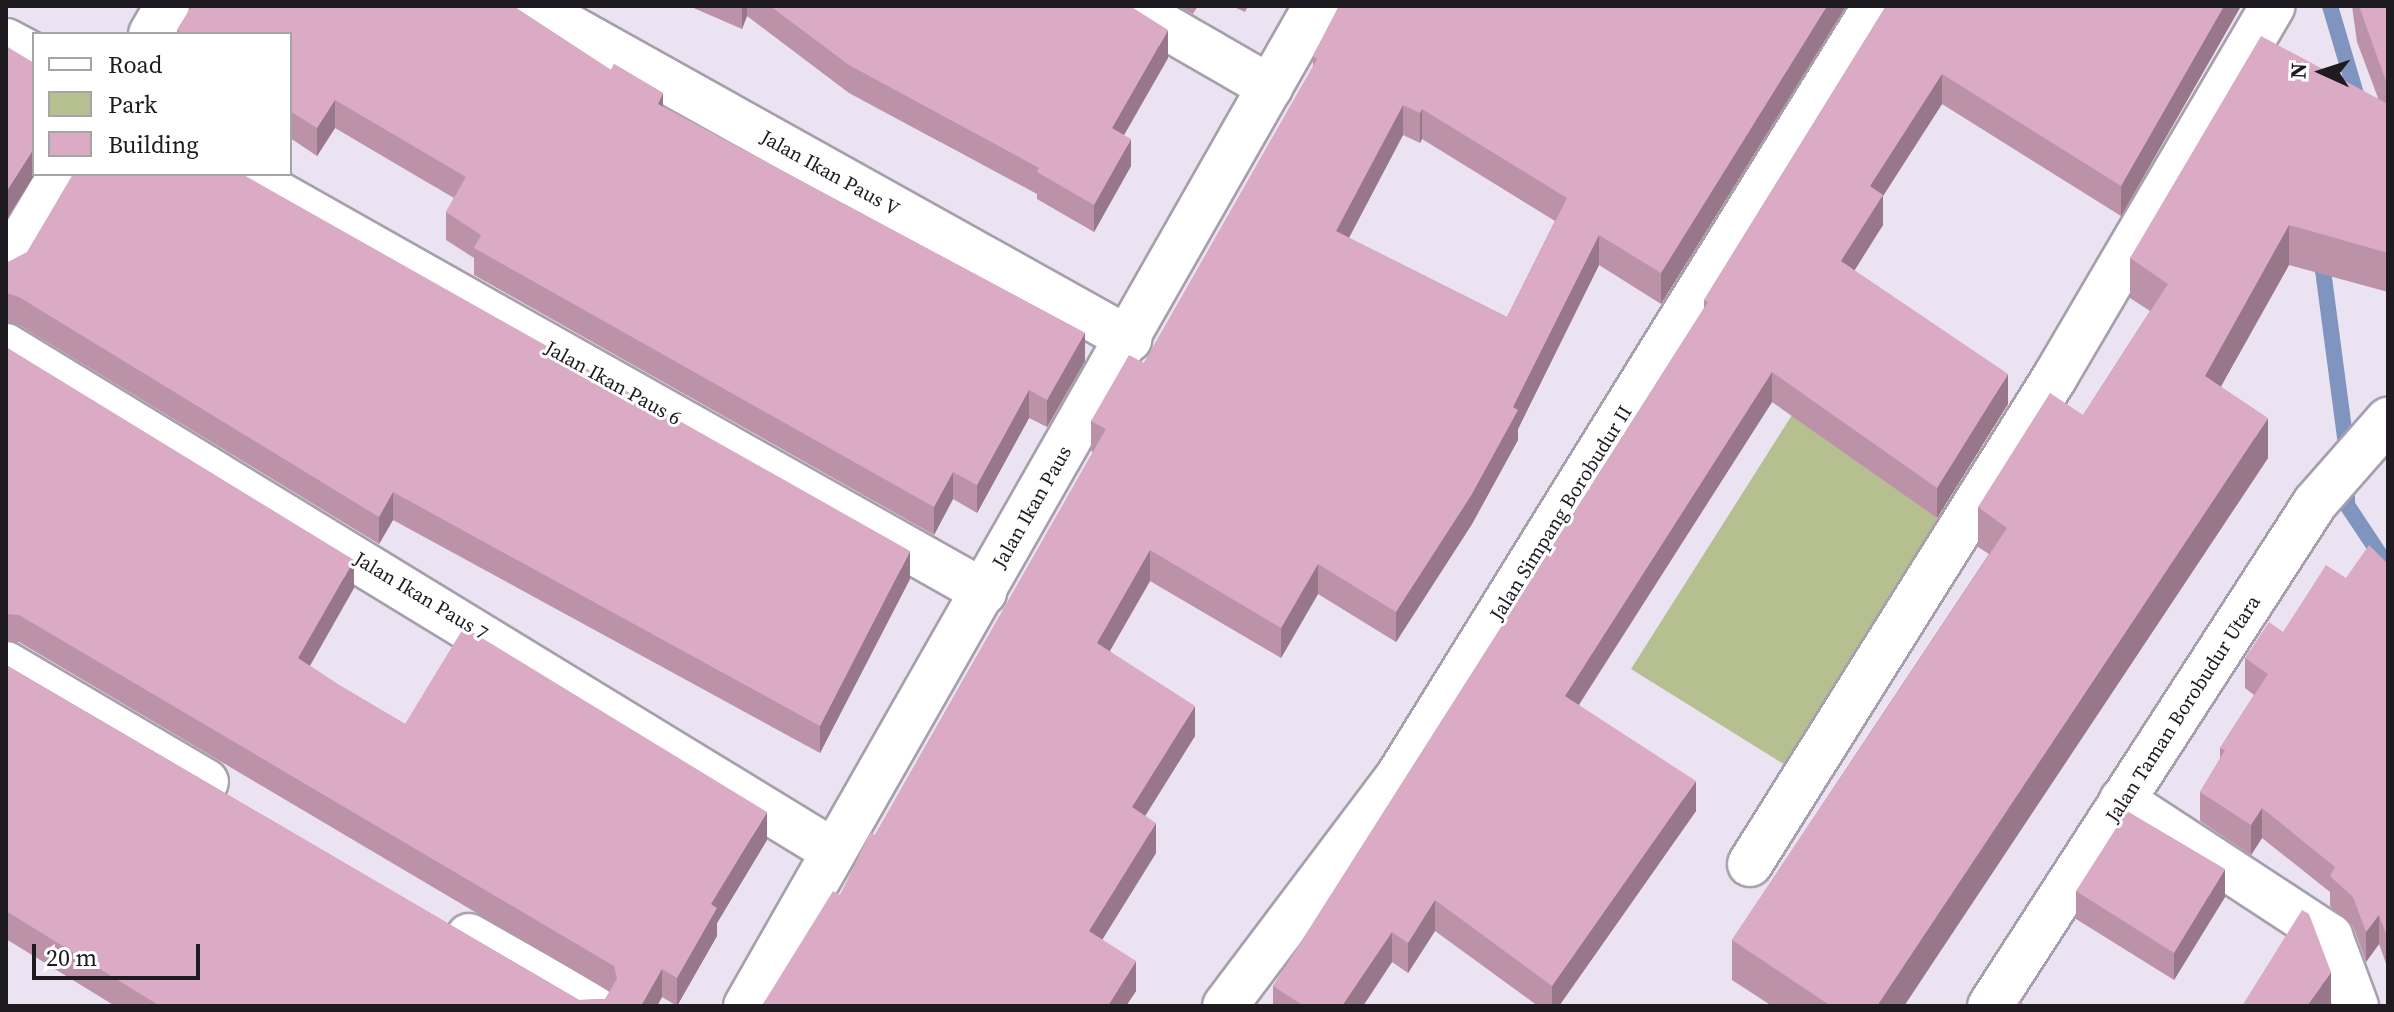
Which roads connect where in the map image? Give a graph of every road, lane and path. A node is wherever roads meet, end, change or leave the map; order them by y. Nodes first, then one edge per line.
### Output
1 (167, 6) edge
2 (532, 6) edge
3 (1129, 6) edge
4 (1316, 6) edge
5 (1875, 6) edge
6 (2273, 6) edge
7 (152, 32) edge
8 (6, 41) edge
9 (32, 55) edge
10 (1270, 87) junction
11 (60, 176) edge
12 (247, 176) edge
13 (6, 266) edge
14 (1129, 339) junction
15 (6, 346) edge
16 (2388, 420) edge
17 (984, 592) junction
18 (6, 664) edge
19 (2122, 800) junction
20 (243, 805) edge
21 (833, 851) junction
22 (1750, 864) dead end
23 (433, 915) edge
24 (592, 1006) edge
25 (746, 1006) edge
26 (1225, 1006) edge
27 (1990, 1006) edge
28 (2356, 1006) edge

1 - 7 street
2 - 14 street, Jalan Ikan Paus V
3 - 10 street
4 - 10 street, Jalan Ikan Paus
5 - 26 street, Jalan Simpang Borobudur II
6 - 22 street
8 - 9 street
10 - 14 street, Jalan Ikan Paus
11 - 13 street
12 - 17 street, Jalan Ikan Paus 6
14 - 17 street, Jalan Ikan Paus
15 - 21 street, Jalan Ikan Paus 7
16 - 19 street, Jalan Taman Borobudur Utara
17 - 21 street, Jalan Ikan Paus
18 - 20 street
19 - 27 street, Jalan Taman Borobudur Utara
19 - 28 street
21 - 25 street, Jalan Ikan Paus
23 - 24 street

